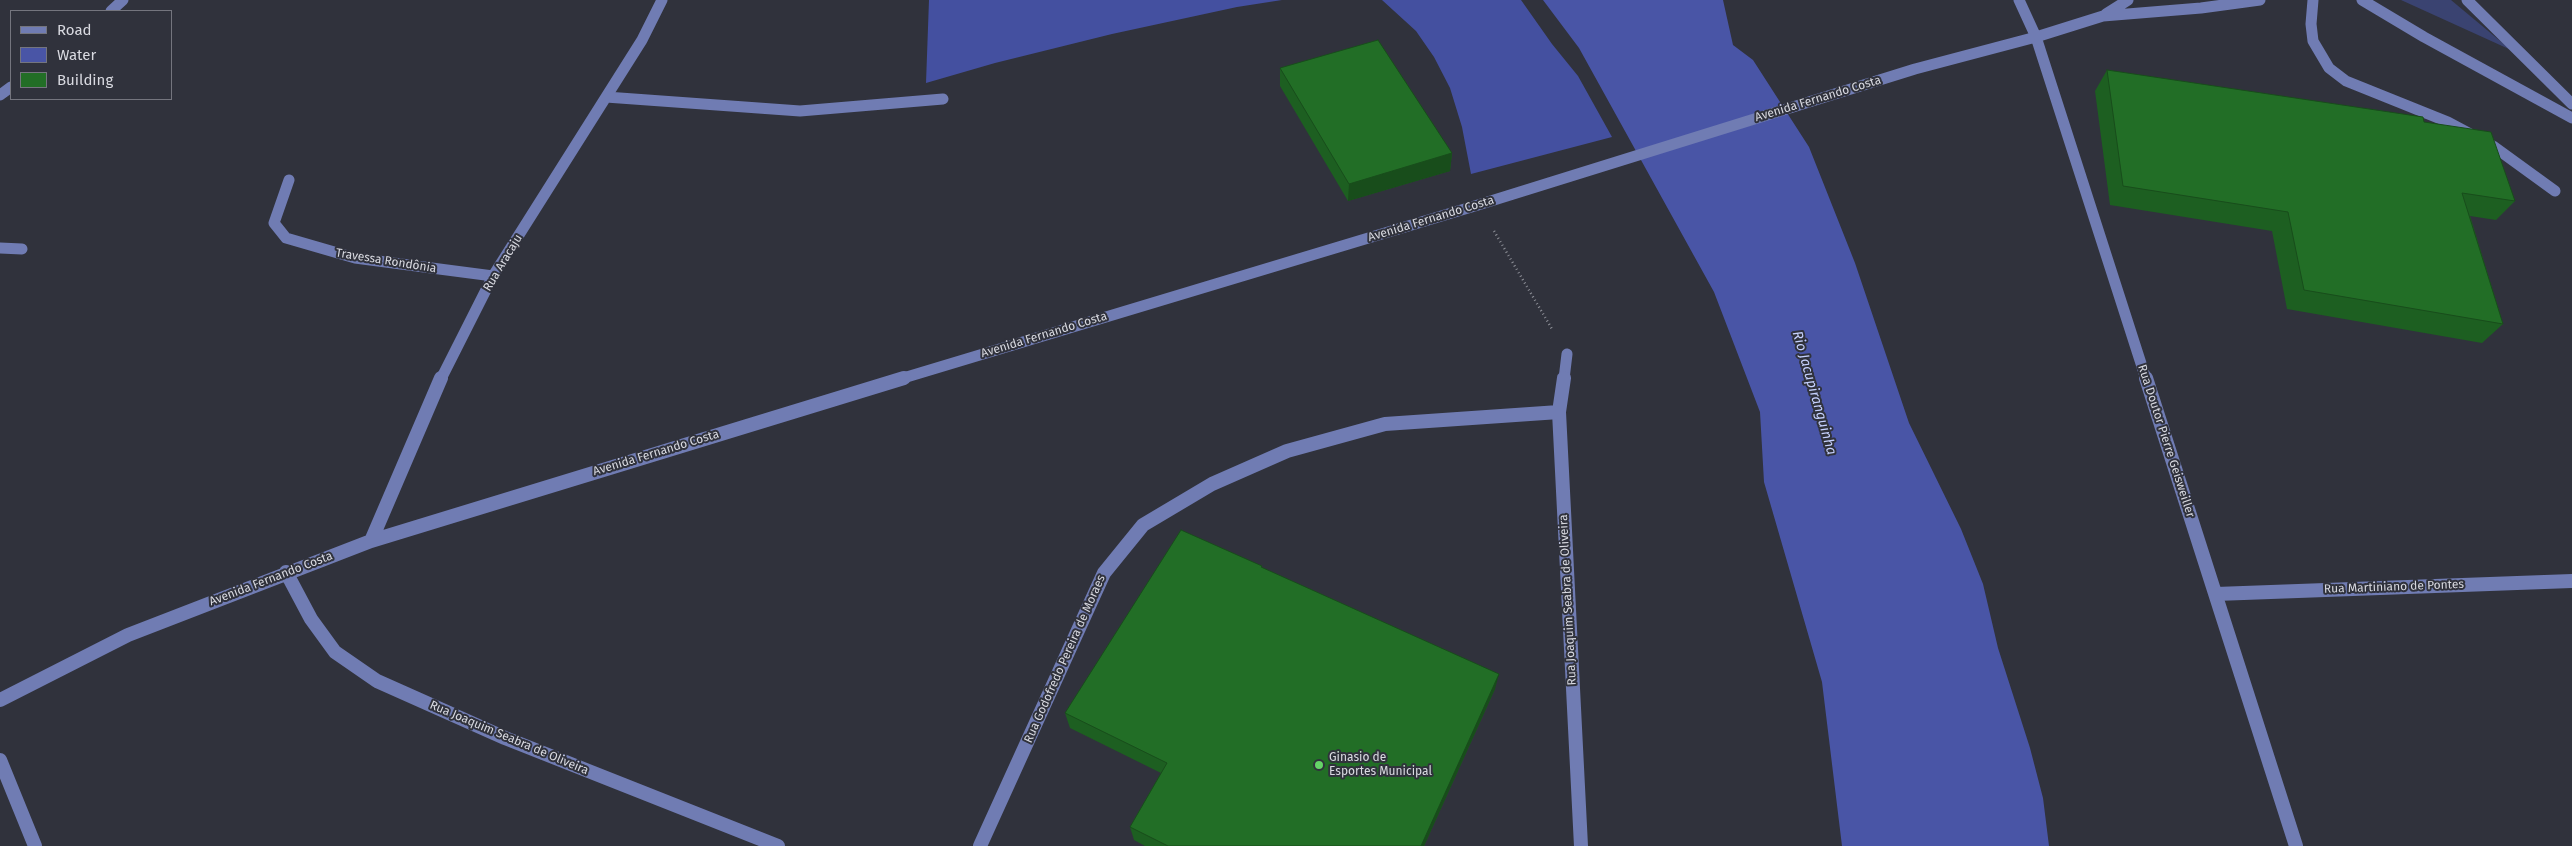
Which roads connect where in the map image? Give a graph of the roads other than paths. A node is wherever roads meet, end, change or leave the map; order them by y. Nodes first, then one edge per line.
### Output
1 (123, 0) edge
2 (662, 0) edge
3 (2019, 0) edge
4 (2128, 0) edge
5 (2260, 0) edge
6 (2313, 0) edge
7 (2362, 0) edge
8 (2467, 0) edge
9 (112, 10) edge
10 (2104, 16) junction
11 (2036, 37) junction
12 (606, 97) junction
13 (943, 99) dead end
14 (2572, 104) edge
15 (2572, 118) edge
16 (289, 180) dead end
17 (2556, 192) dead end
18 (0, 248) edge
19 (22, 249) dead end
20 (493, 276) junction
21 (1567, 354) road end
22 (1559, 412) junction
23 (371, 541) junction
24 (286, 572) junction
25 (2572, 581) edge
26 (2216, 594) junction
27 (0, 700) edge
28 (0, 760) edge
29 (35, 846) edge
30 (778, 846) edge
31 (980, 846) edge
32 (1581, 846) edge
33 (2296, 846) edge

1 - 9 street
2 - 12 street, Rua Aracaju
3 - 11 street, Rua Doutor Pierre Geisweiller
4 - 10 street, Avenida Fernando Costa
5 - 10 street, Avenida Fernando Costa
6 - 17 street
7 - 15 street
8 - 14 street
10 - 11 street, Avenida Fernando Costa
11 - 23 street, Avenida Fernando Costa
11 - 26 street, Rua Doutor Pierre Geisweiller
12 - 13 street
12 - 20 street, Rua Aracaju
16 - 20 street, Travessa Rondônia
18 - 19 street
20 - 23 street, Rua Aracaju
21 - 22 street, Rua Joaquim Seabra de Oliveira
22 - 31 street, Rua Godofredo Pereira de Moraes
22 - 32 street, Rua Joaquim Seabra de Oliveira
23 - 24 street, Avenida Fernando Costa
24 - 27 street, Avenida Fernando Costa
24 - 30 street, Rua Joaquim Seabra de Oliveira
25 - 26 street, Rua Martiniano de Pontes
26 - 33 street, Rua Doutor Pierre Geisweiller
28 - 29 street

